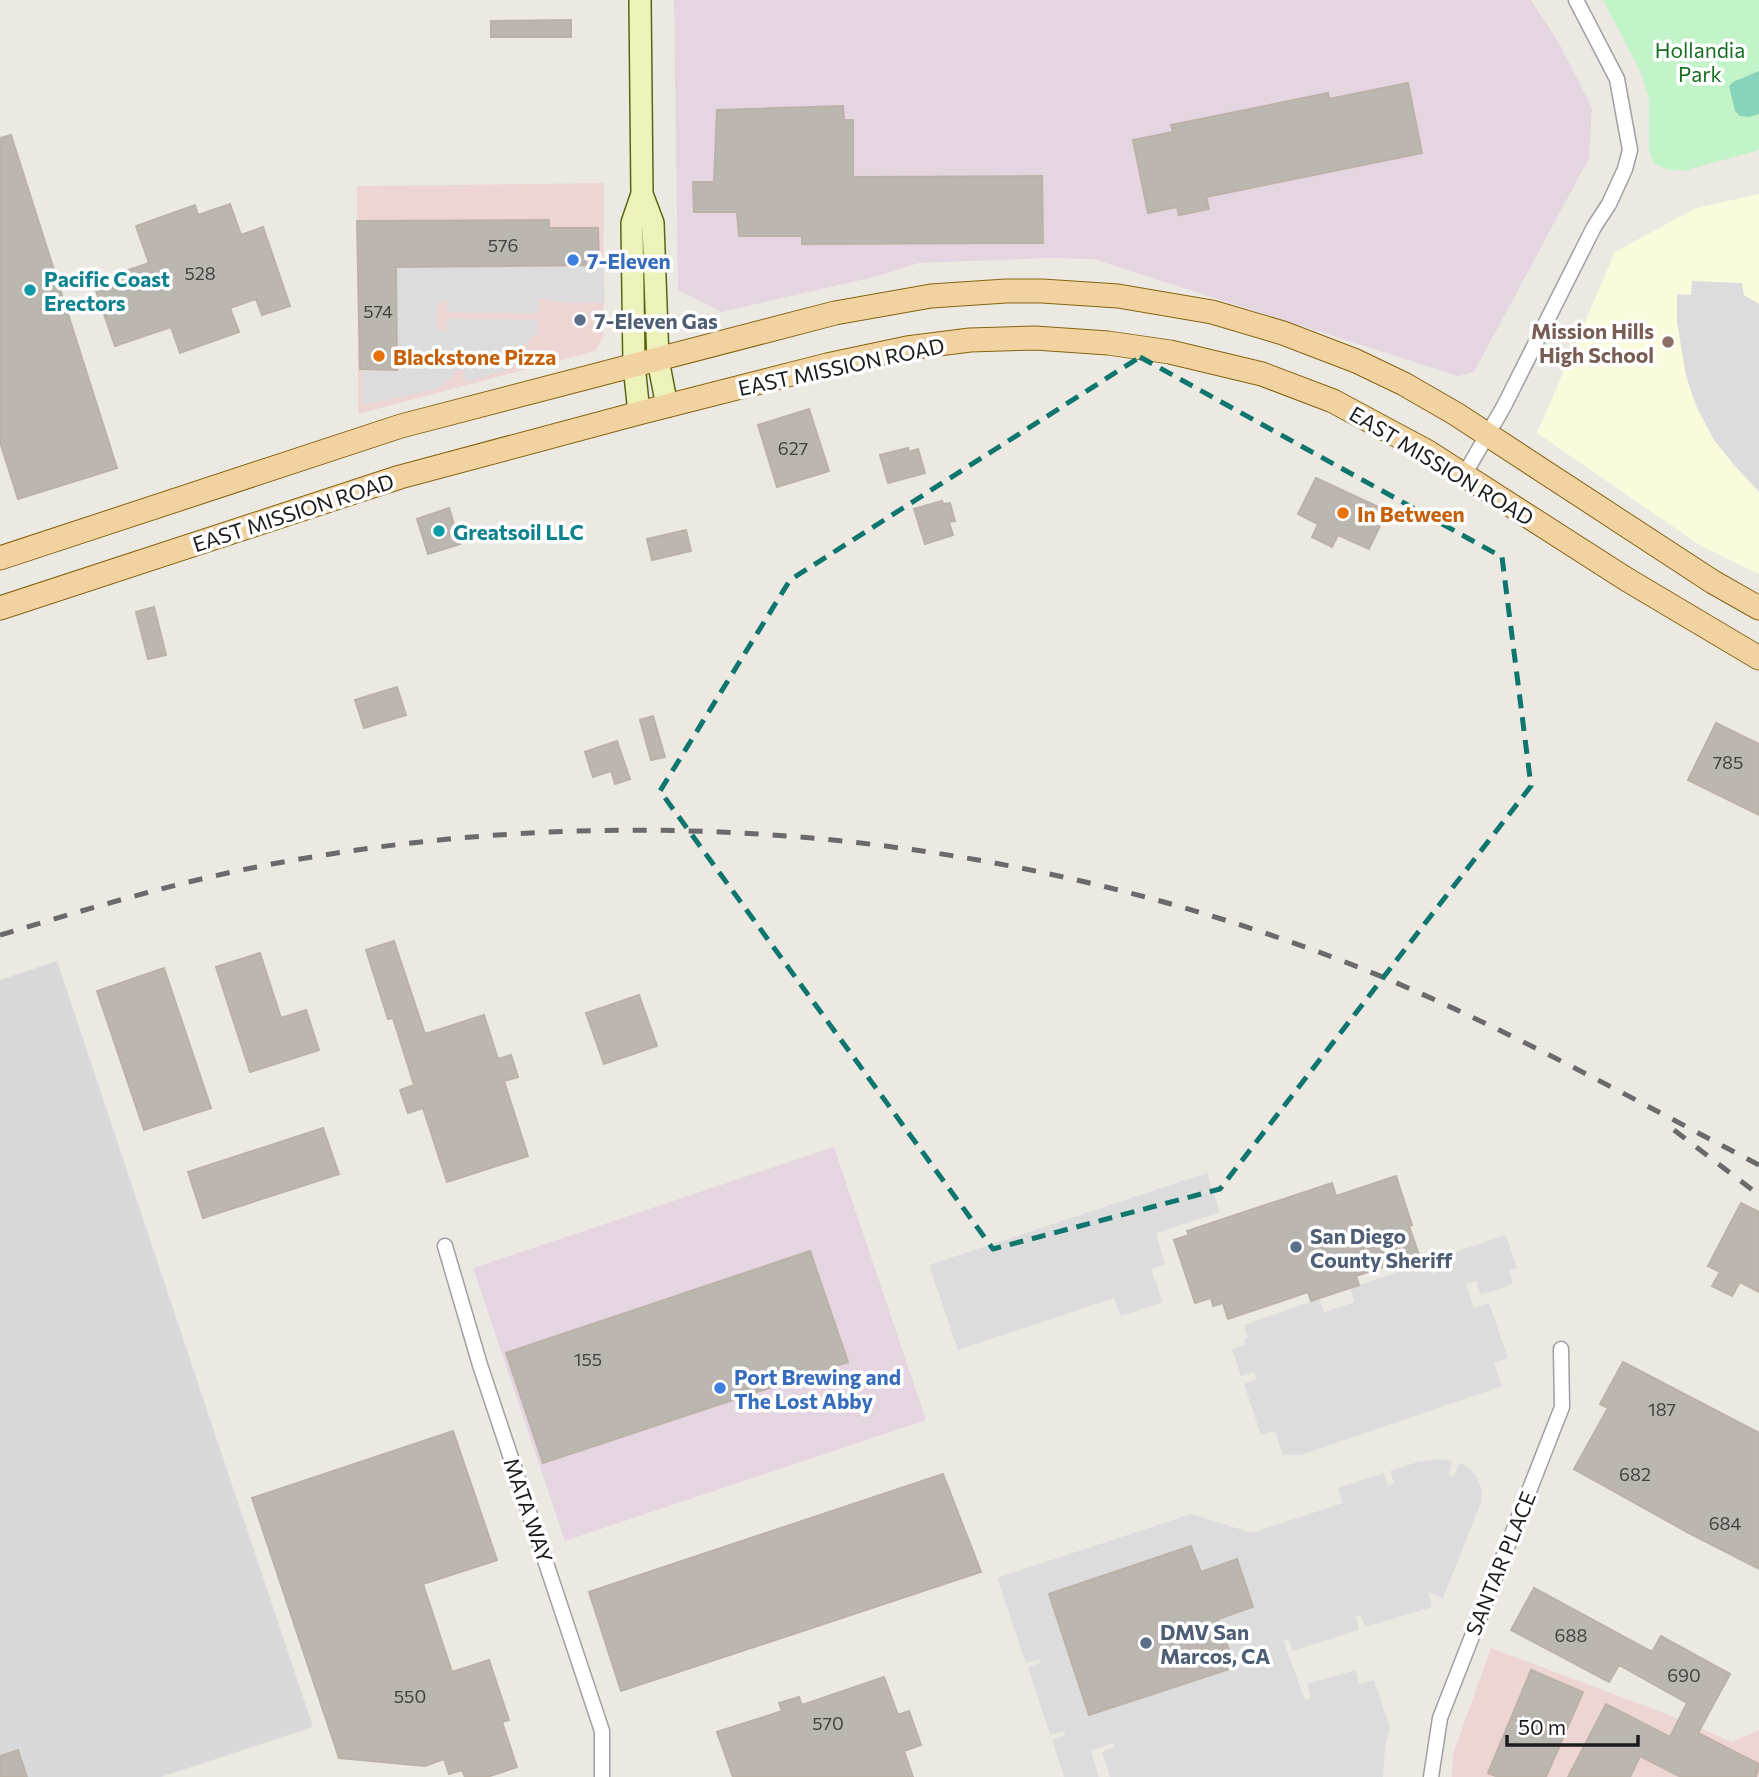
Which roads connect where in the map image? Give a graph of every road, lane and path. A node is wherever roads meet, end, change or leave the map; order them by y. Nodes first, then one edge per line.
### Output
1 (640, 0) edge
2 (1576, 0) edge
3 (642, 194) junction
4 (658, 360) junction
5 (634, 365) junction
6 (667, 407) junction
7 (639, 413) junction
8 (1488, 434) junction
9 (1464, 474) junction
10 (0, 558) edge
11 (0, 608) edge
12 (1759, 608) edge
13 (1759, 657) edge
14 (444, 1246) dead end
15 (1561, 1349) dead end
16 (602, 1777) edge
17 (1431, 1777) edge

1 - 3 main road
2 - 8 street
3 - 4 main road
3 - 5 main road
4 - 5 main road
4 - 6 main road
4 - 8 main road
5 - 7 main road
5 - 10 main road
6 - 7 main road, EAST MISSION ROAD
6 - 9 main road, EAST MISSION ROAD
7 - 11 main road, EAST MISSION ROAD
8 - 9 street
8 - 12 main road
9 - 13 main road, EAST MISSION ROAD
14 - 16 street, MATA WAY
15 - 17 street, SANTAR PLACE

